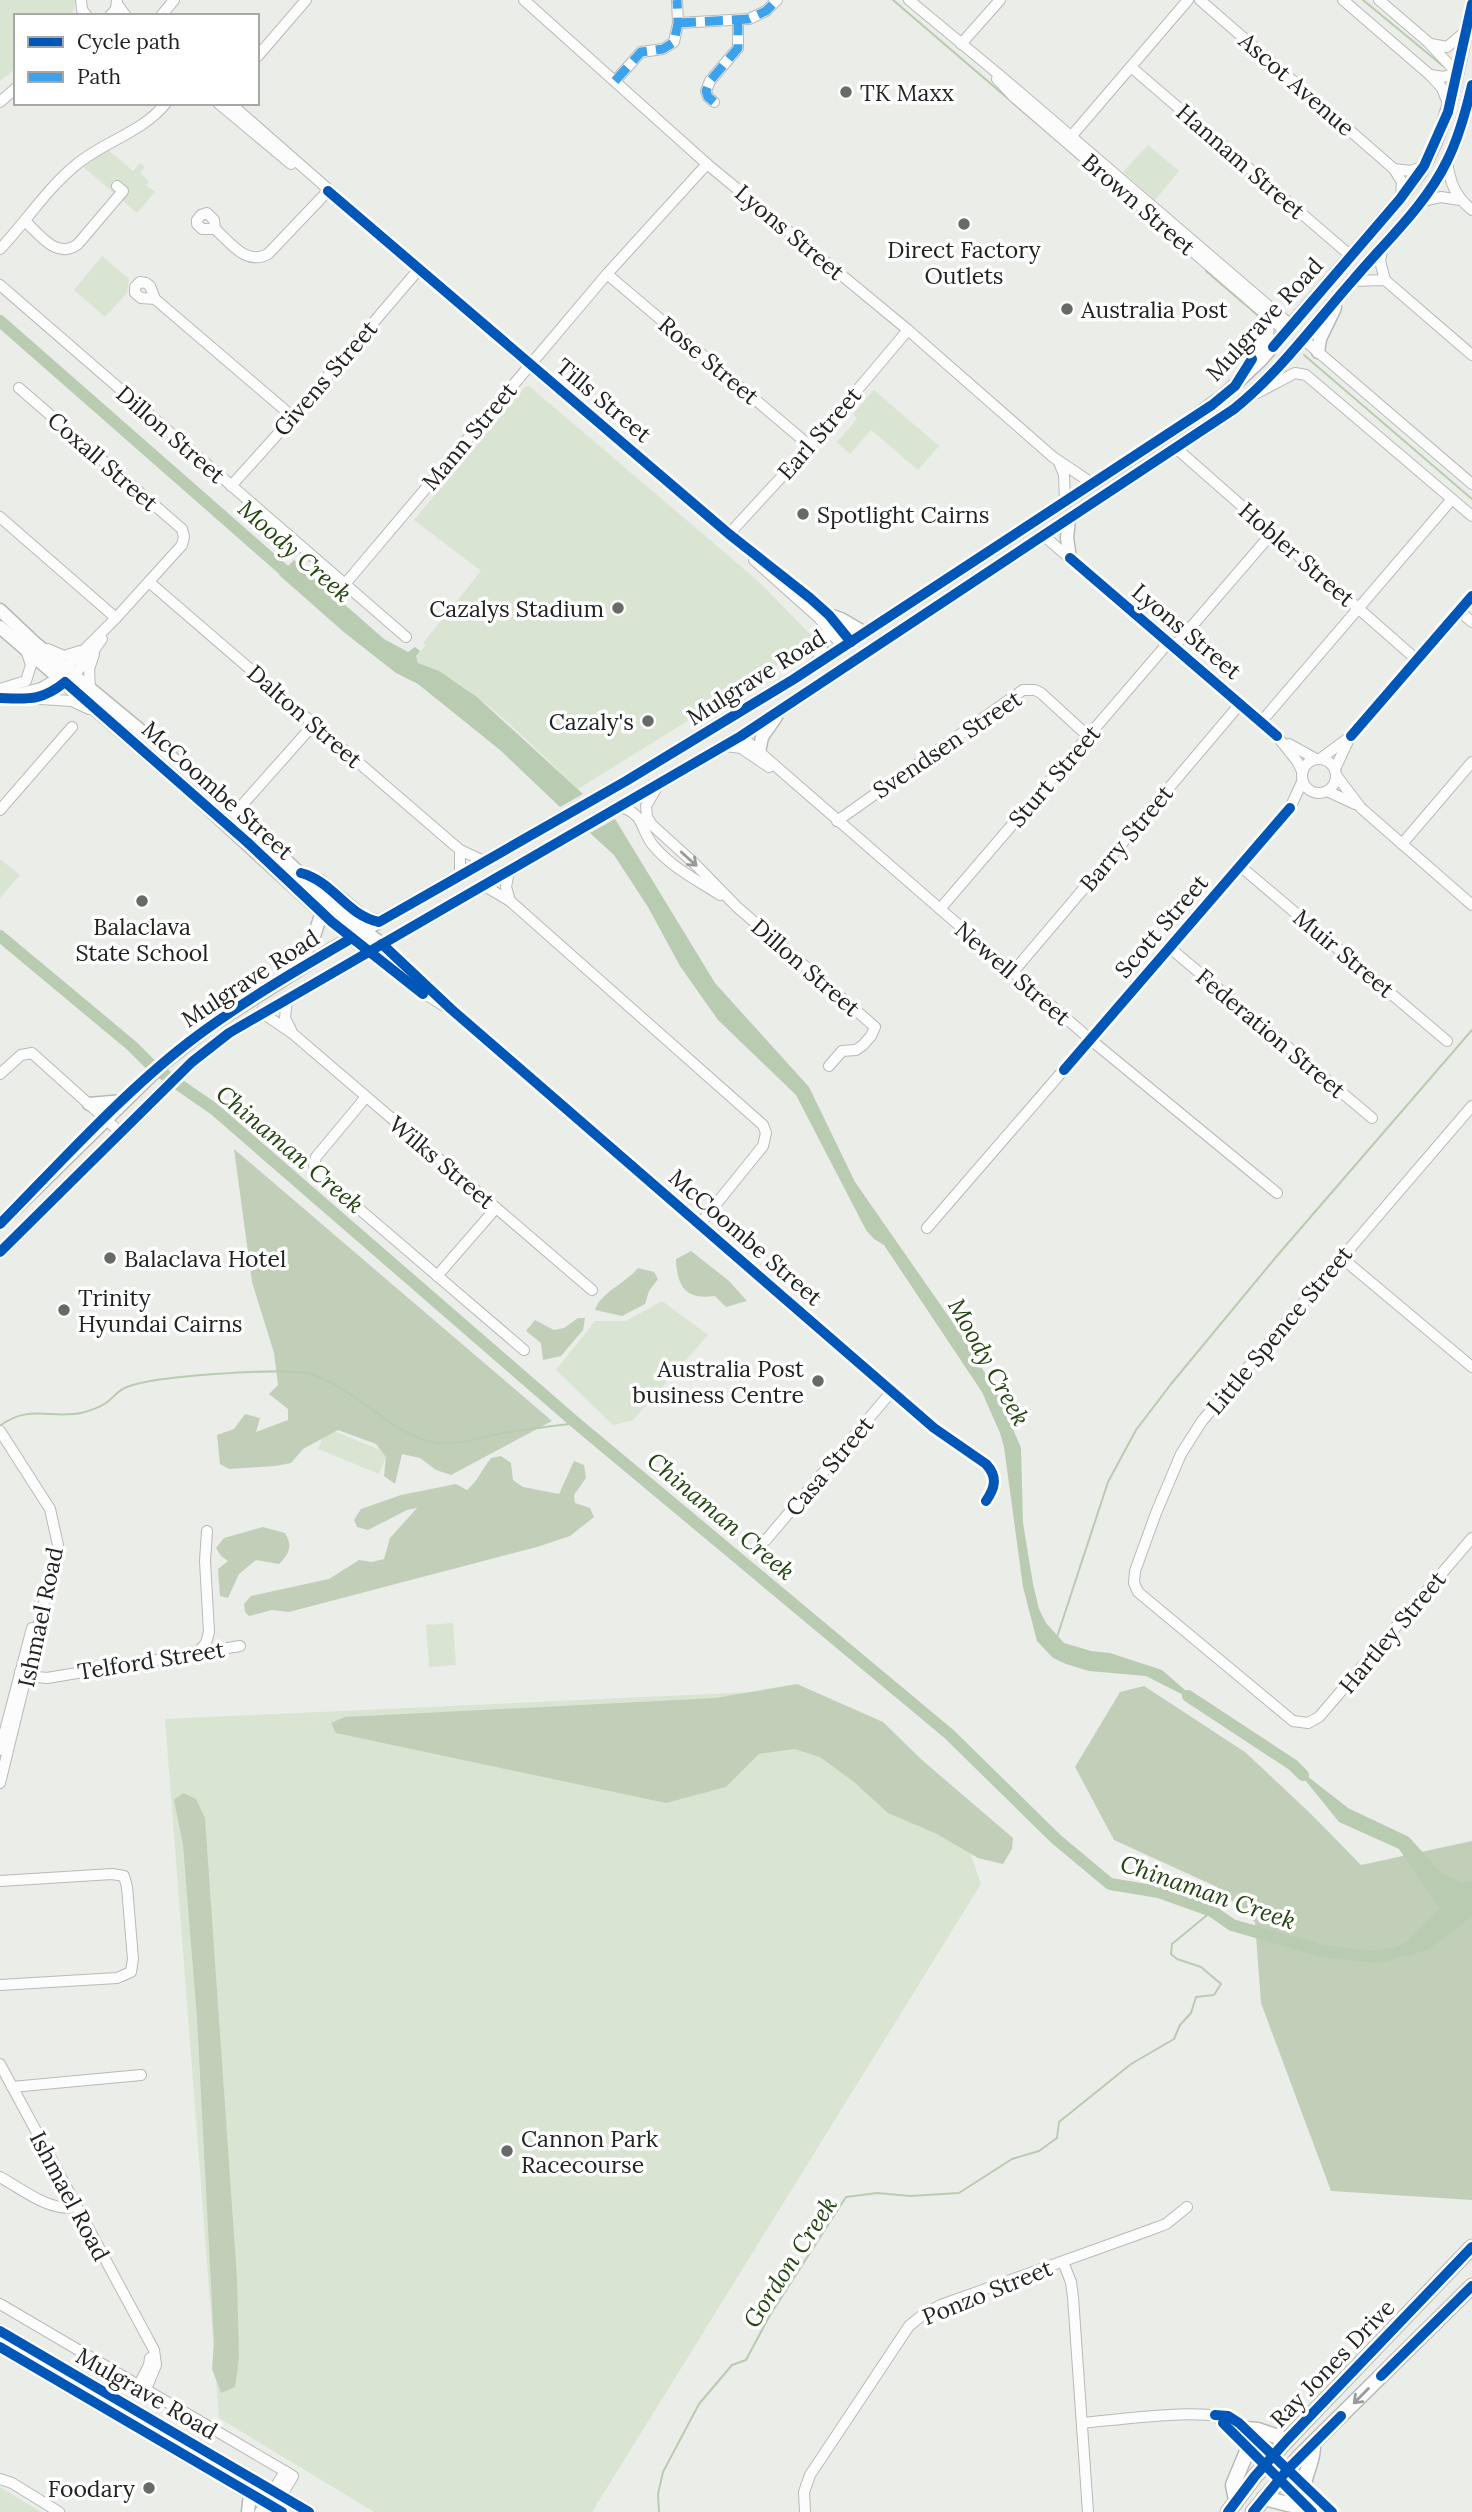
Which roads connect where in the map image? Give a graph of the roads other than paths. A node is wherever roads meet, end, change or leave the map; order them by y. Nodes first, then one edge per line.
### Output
1 (174, 0) edge
2 (306, 0) edge
3 (524, 0) edge
4 (677, 0) edge
5 (777, 0) edge
6 (909, 0) edge
7 (1000, 0) edge
8 (1188, 0) edge
9 (1200, 0) edge
10 (1343, 0) edge
11 (1379, 0) edge
12 (1472, 4) edge
13 (163, 14) edge
14 (738, 20) junction
15 (678, 23) junction
16 (1466, 31) junction
17 (1428, 42) junction
18 (961, 44) junction
19 (259, 55) edge
20 (1130, 66) junction
21 (1457, 73) junction
22 (1430, 75) junction
23 (615, 81) junction
24 (1472, 85) edge
25 (14, 90) edge
26 (0, 102) edge
27 (714, 103) dead end
28 (164, 105) edge
29 (220, 105) edge
30 (232, 105) edge
31 (1449, 107) junction
32 (1068, 139) junction
33 (1447, 161) junction
34 (707, 164) junction
35 (1424, 166) junction
36 (1394, 169) junction
37 (123, 191) dead end
38 (328, 191) junction
39 (1400, 199) junction
40 (1460, 200) junction
41 (1420, 202) junction
42 (1472, 210) edge
43 (25, 220) junction
44 (215, 229) dead end
45 (1383, 245) junction
46 (0, 249) edge
47 (1350, 256) junction
48 (419, 269) junction
49 (607, 274) junction
50 (1385, 280) junction
51 (1352, 281) junction
52 (0, 285) edge
53 (1342, 292) junction
54 (155, 299) dead end
55 (1269, 319) junction
56 (1289, 329) junction
57 (908, 330) junction
58 (1303, 339) junction
59 (1318, 352) junction
60 (1472, 355) edge
61 (530, 365) junction
62 (1235, 386) junction
63 (19, 388) dead end
64 (1249, 397) junction
65 (293, 417) junction
66 (810, 446) junction
67 (1177, 449) junction
68 (1059, 461) junction
69 (1093, 484) junction
70 (1472, 484) edge
71 (231, 486) junction
72 (1451, 499) junction
73 (1065, 502) junction
74 (1472, 516) edge
75 (0, 517) edge
76 (1069, 519) junction
77 (1033, 523) junction
78 (1272, 533) junction
79 (729, 534) junction
80 (1044, 536) junction
81 (1070, 558) junction
82 (149, 582) junction
83 (345, 584) junction
84 (1472, 596) edge
85 (1358, 607) junction
86 (0, 610) edge
87 (1459, 611) junction
88 (829, 615) junction
89 (116, 618) junction
90 (1472, 622) edge
91 (0, 627) edge
92 (829, 629) junction
93 (865, 633) junction
94 (406, 637) dead end
95 (101, 641) junction
96 (847, 645) junction
97 (1171, 645) junction
98 (30, 646) junction
99 (86, 648) junction
100 (857, 659) junction
101 (1417, 660) junction
102 (820, 663) junction
103 (66, 675) junction
104 (90, 689) junction
105 (0, 690) edge
106 (0, 698) edge
107 (32, 699) junction
108 (1240, 704) junction
109 (780, 711) junction
110 (724, 722) junction
111 (1261, 722) junction
112 (314, 724) junction
113 (72, 727) dead end
114 (127, 736) junction
115 (1277, 736) junction
116 (1351, 736) junction
117 (741, 737) junction
118 (1088, 737) junction
119 (726, 746) junction
120 (759, 752) junction
121 (1318, 759) junction
122 (1472, 762) edge
123 (1335, 772) junction
124 (784, 776) junction
125 (1302, 777) junction
126 (657, 787) junction
127 (1323, 792) junction
128 (621, 807) junction
129 (1290, 808) junction
130 (1361, 808) junction
131 (0, 810) edge
132 (235, 813) junction
133 (837, 821) junction
134 (660, 833) junction
135 (650, 841) junction
136 (1402, 844) junction
137 (460, 850) junction
138 (484, 861) junction
139 (1240, 866) junction
140 (509, 871) junction
141 (301, 873) junction
142 (460, 874) junction
143 (483, 885) junction
144 (510, 901) junction
145 (1472, 905) edge
146 (737, 907) junction
147 (940, 909) junction
148 (322, 912) junction
149 (379, 922) junction
150 (364, 930) junction
151 (352, 938) junction
152 (383, 944) junction
153 (1170, 948) junction
154 (369, 952) junction
155 (1013, 972) junction
156 (283, 979) junction
157 (286, 998) junction
158 (451, 1009) junction
159 (261, 1012) junction
160 (292, 1033) junction
161 (1091, 1040) junction
162 (1447, 1041) dead end
163 (829, 1066) dead end
164 (0, 1073) edge
165 (366, 1097) junction
166 (124, 1101) junction
167 (89, 1104) junction
168 (1472, 1106) edge
169 (1372, 1118) dead end
170 (106, 1119) junction
171 (121, 1132) junction
172 (1277, 1194) dead end
173 (496, 1208) junction
174 (0, 1224) edge
175 (700, 1224) junction
176 (927, 1228) dead end
177 (0, 1252) edge
178 (1342, 1258) junction
179 (437, 1276) junction
180 (592, 1290) dead end
181 (524, 1350) dead end
182 (1472, 1367) edge
183 (892, 1391) junction
184 (3, 1434) edge
185 (986, 1501) dead end
186 (207, 1531) dead end
187 (1472, 1538) edge
188 (766, 1541) dead end
189 (240, 1646) dead end
190 (197, 1653) junction
191 (25, 1673) junction
192 (1308, 1723) joint
193 (9, 1727) junction
194 (0, 1750) edge
195 (0, 1783) edge
196 (0, 1881) edge
197 (0, 1985) edge
198 (0, 2064) edge
199 (141, 2075) dead end
200 (12, 2087) junction
201 (0, 2177) edge
202 (76, 2207) junction
203 (1187, 2207) dead end
204 (1472, 2247) edge
205 (1063, 2262) junction
206 (1472, 2286) edge
207 (0, 2304) edge
208 (0, 2331) edge
209 (0, 2347) edge
210 (143, 2387) junction
211 (1215, 2415) junction
212 (1082, 2423) junction
213 (1245, 2429) junction
214 (1287, 2440) junction
215 (1314, 2444) junction
216 (1248, 2449) junction
217 (1269, 2461) junction
218 (1283, 2474) junction
219 (0, 2479) edge
220 (1304, 2485) junction
221 (250, 2494) junction
222 (1264, 2498) junction
223 (273, 2505) edge
224 (1232, 2506) edge
225 (1308, 2509) edge
226 (59, 2512) edge
227 (248, 2512) edge
228 (309, 2512) edge
229 (804, 2512) edge
230 (1088, 2512) edge
231 (1253, 2512) edge
232 (1332, 2512) edge

1 - 13 street
2 - 19 street
3 - 23 street, Lyons Street
4 - 15 street
5 - 14 street
6 - 18 street, Brown Street
7 - 18 street
8 - 20 street
9 - 36 street, Ascot Avenue
10 - 22 street
11 - 17 street
12 - 16 main road, Mulgrave Road
14 - 15 street
14 - 27 street
15 - 23 street
16 - 17 street
16 - 21 main road, Mulgrave Road
17 - 21 street
18 - 32 street, Brown Street
20 - 32 street
20 - 47 street, Hannam Street
21 - 22 street
21 - 31 main road, Mulgrave Road
22 - 31 street
23 - 34 street, Lyons Street
24 - 33 main road, Mulgrave Road
25 - 26 street
28 - 43 street
29 - 38 street, Tills Street
30 - 38 street, Tills Street
31 - 35 main road, Mulgrave Road
32 - 55 street, Brown Street
32 - 56 street, Brown Street
33 - 40 street
33 - 41 main road, Mulgrave Road
34 - 49 street, Mann Street
34 - 57 street, Lyons Street
35 - 36 street
35 - 39 main road, Mulgrave Road
36 - 39 street
37 - 43 street
38 - 44 street
38 - 48 street, Tills Street
39 - 47 main road, Mulgrave Road
40 - 41 street
40 - 42 street
41 - 45 main road, Mulgrave Road
43 - 46 street
45 - 50 street
45 - 51 main road, Mulgrave Road
47 - 56 main road, Mulgrave Road
48 - 61 street, Tills Street
48 - 65 street, Givens Street
49 - 61 street, Mann Street
49 - 66 street, Rose Street
50 - 51 street
50 - 60 street
51 - 53 main road, Mulgrave Road
52 - 71 street, Dillon Street
53 - 58 main road, Mulgrave Road
53 - 59 main road
54 - 65 street
55 - 56 street, Brown Street
55 - 62 street
56 - 58 main road, Brown Street
56 - 62 main road, Mulgrave Road
57 - 66 street, Earl Street
57 - 68 street, Lyons Street
58 - 59 street, Brown Street
58 - 64 main road, Mulgrave Road
59 - 70 street, Brown Street
61 - 79 street, Tills Street
61 - 83 street, Mann Street
62 - 69 main road, Mulgrave Road
63 - 82 street, Coxall Street
64 - 67 main road, Mulgrave Road
64 - 72 street
65 - 71 street, Givens Street
66 - 79 street, Earl Street
67 - 76 main road, Mulgrave Road
67 - 78 street, Hobler Street
68 - 69 street, Lyons Street
68 - 73 street
69 - 73 main road, Mulgrave Road
71 - 83 street, Dillon Street
72 - 74 street
72 - 85 street
73 - 77 main road, Mulgrave Road
75 - 89 street
76 - 80 main road, Mulgrave Road
76 - 81 main road
77 - 80 main road
77 - 93 main road, Mulgrave Road
78 - 85 street, Hobler Street
78 - 97 street, Sturt Street
79 - 88 street, Tills Street
79 - 92 street, Tills Street
80 - 81 street, Lyons Street
80 - 100 main road, Mulgrave Road
81 - 97 street, Lyons Street
82 - 89 street
82 - 112 street, Dalton Street
83 - 94 street, Dillon Street
84 - 87 street
85 - 101 street, Hobler Street
85 - 111 street
86 - 98 main road, McCoombe Street
87 - 90 street
87 - 101 street
88 - 93 main road
88 - 96 street, Tills Street
89 - 95 street
89 - 99 street
91 - 98 main road, McCoombe Street
92 - 96 street, Tills Street
92 - 102 main road
93 - 96 main road, Mulgrave Road
95 - 103 street
95 - 104 street
96 - 100 main road
96 - 102 main road, Mulgrave Road
97 - 108 street, Lyons Street
97 - 118 street, Sturt Street
98 - 99 street
98 - 103 main road, McCoombe Street
98 - 105 street
99 - 103 street
100 - 109 main road, Mulgrave Road
101 - 116 street
102 - 110 main road, Mulgrave Road
103 - 104 main road, McCoombe Street
103 - 106 street
103 - 107 street
103 - 114 main road, McCoombe Street
104 - 132 main road, McCoombe Street
106 - 107 street
107 - 114 street
108 - 111 street, Lyons Street
108 - 155 street, Barry Street
109 - 117 main road, Mulgrave Road
109 - 120 main road
110 - 117 main road
110 - 138 main road, Mulgrave Road
111 - 115 street, Lyons Street
112 - 132 street
112 - 137 street, Dalton Street
113 - 131 street
114 - 148 main road, McCoombe Street
115 - 121 street, Lyons Street
115 - 125 street, Lyons Street
116 - 121 street
116 - 123 street
117 - 119 main road, Mulgrave Road
117 - 120 street, Newell Street
118 - 133 street, Svendsen Street
118 - 147 street, Sturt Street
119 - 124 street, Newell Street
119 - 126 main road, Mulgrave Road
120 - 124 street, Newell Street
121 - 123 street
121 - 125 street
122 - 136 street
123 - 127 street
123 - 130 street
124 - 133 street, Newell Street
125 - 127 street
125 - 129 street, Scott Street
126 - 128 main road, Mulgrave Road
126 - 134 street, Dillon Street
127 - 129 street, Scott Street
127 - 130 street
128 - 135 street, Dillon Street
128 - 140 main road, Mulgrave Road
129 - 139 street, Scott Street
130 - 136 street
132 - 141 main road, McCoombe Street
133 - 147 street, Newell Street
134 - 135 street
134 -> 146 street, Dillon Street
135 - 146 street, Dillon Street
136 - 145 street
137 - 138 street, Dalton Street
137 - 142 street
138 - 142 main road, Mulgrave Road
139 - 153 street, Scott Street
139 - 162 street, Muir Street
140 - 143 main road, Mulgrave Road
140 - 144 street
141 - 149 main road
141 - 150 main road, McCoombe Street
142 - 149 main road, Mulgrave Road
143 - 144 street
143 - 152 main road, Mulgrave Road
144 - 175 street
146 - 163 street, Dillon Street
147 - 155 street, Newell Street
148 - 151 main road, McCoombe Street
148 - 156 main road
149 - 150 main road, Mulgrave Road
150 - 151 main road, Mulgrave Road
150 - 152 main road, McCoombe Street
151 - 154 main road, McCoombe Street
151 - 156 main road, Mulgrave Road
152 - 154 main road, Mulgrave Road
152 - 158 street, McCoombe Street
153 - 161 street, Scott Street
153 - 169 street, Federation Street
154 - 157 main road, Mulgrave Road
154 - 158 street, McCoombe Street
155 - 161 street, Newell Street
156 - 166 main road, Mulgrave Road
157 - 159 main road, Mulgrave Road
157 - 160 street
158 - 175 street, McCoombe Street
159 - 160 street, Wilks Street
159 - 171 main road, Mulgrave Road
160 - 165 street, Wilks Street
161 - 172 street, Newell Street
161 - 176 street, Scott Street
164 - 167 street
165 - 173 street, Wilks Street
165 - 179 street
166 - 167 main road
166 - 170 main road, Mulgrave Road
167 - 170 street
168 - 178 street, Little Spence Street
170 - 171 street
170 - 174 main road, Mulgrave Road
171 - 177 main road, Mulgrave Road
173 - 179 street
173 - 180 street, Wilks Street
175 - 183 street, McCoombe Street
178 - 182 street
178 - 192 street, Little Spence Street
179 - 181 street
183 - 185 street, McCoombe Street
183 - 188 street, Casa Street
184 - 191 street, Ishmael Road
186 - 190 street
187 - 192 street, Hartley Street
189 - 190 street, Telford Street
190 - 191 street, Telford Street
191 - 193 street, Ishmael Road
193 - 194 street, Ishmael Road
193 - 195 street, Ishmael Road
196 - 197 street
198 - 200 street, Ishmael Road
199 - 200 street
200 - 202 street, Ishmael Road
201 - 202 street
202 - 210 street, Ishmael Road
203 - 205 street, Ponzo Street
204 - 214 highway, Ray Jones Drive
205 - 212 street
205 - 229 street, Ponzo Street
206 -> 215 highway, Ray Jones Drive
207 - 210 street, Mulgrave Road
208 - 223 main road, Mulgrave Road
209 - 221 main road, Mulgrave Road
210 - 223 street, Mulgrave Road
211 - 212 street
211 - 213 street
211 - 216 street
212 - 230 street
213 - 214 highway
213 - 217 street
214 - 217 highway, Ray Jones Drive
215 - 218 highway, Ray Jones Drive
215 - 220 highway
216 - 217 street
216 - 224 highway
217 - 218 street
217 - 224 highway, Ray Jones Drive
218 - 220 street
218 - 222 highway, Ray Jones Drive
218 - 225 street
219 - 226 street
220 - 232 street
221 - 223 main road, Mulgrave Road
221 - 227 main road
222 - 225 highway
222 - 231 highway, Ray Jones Drive
223 - 228 main road

